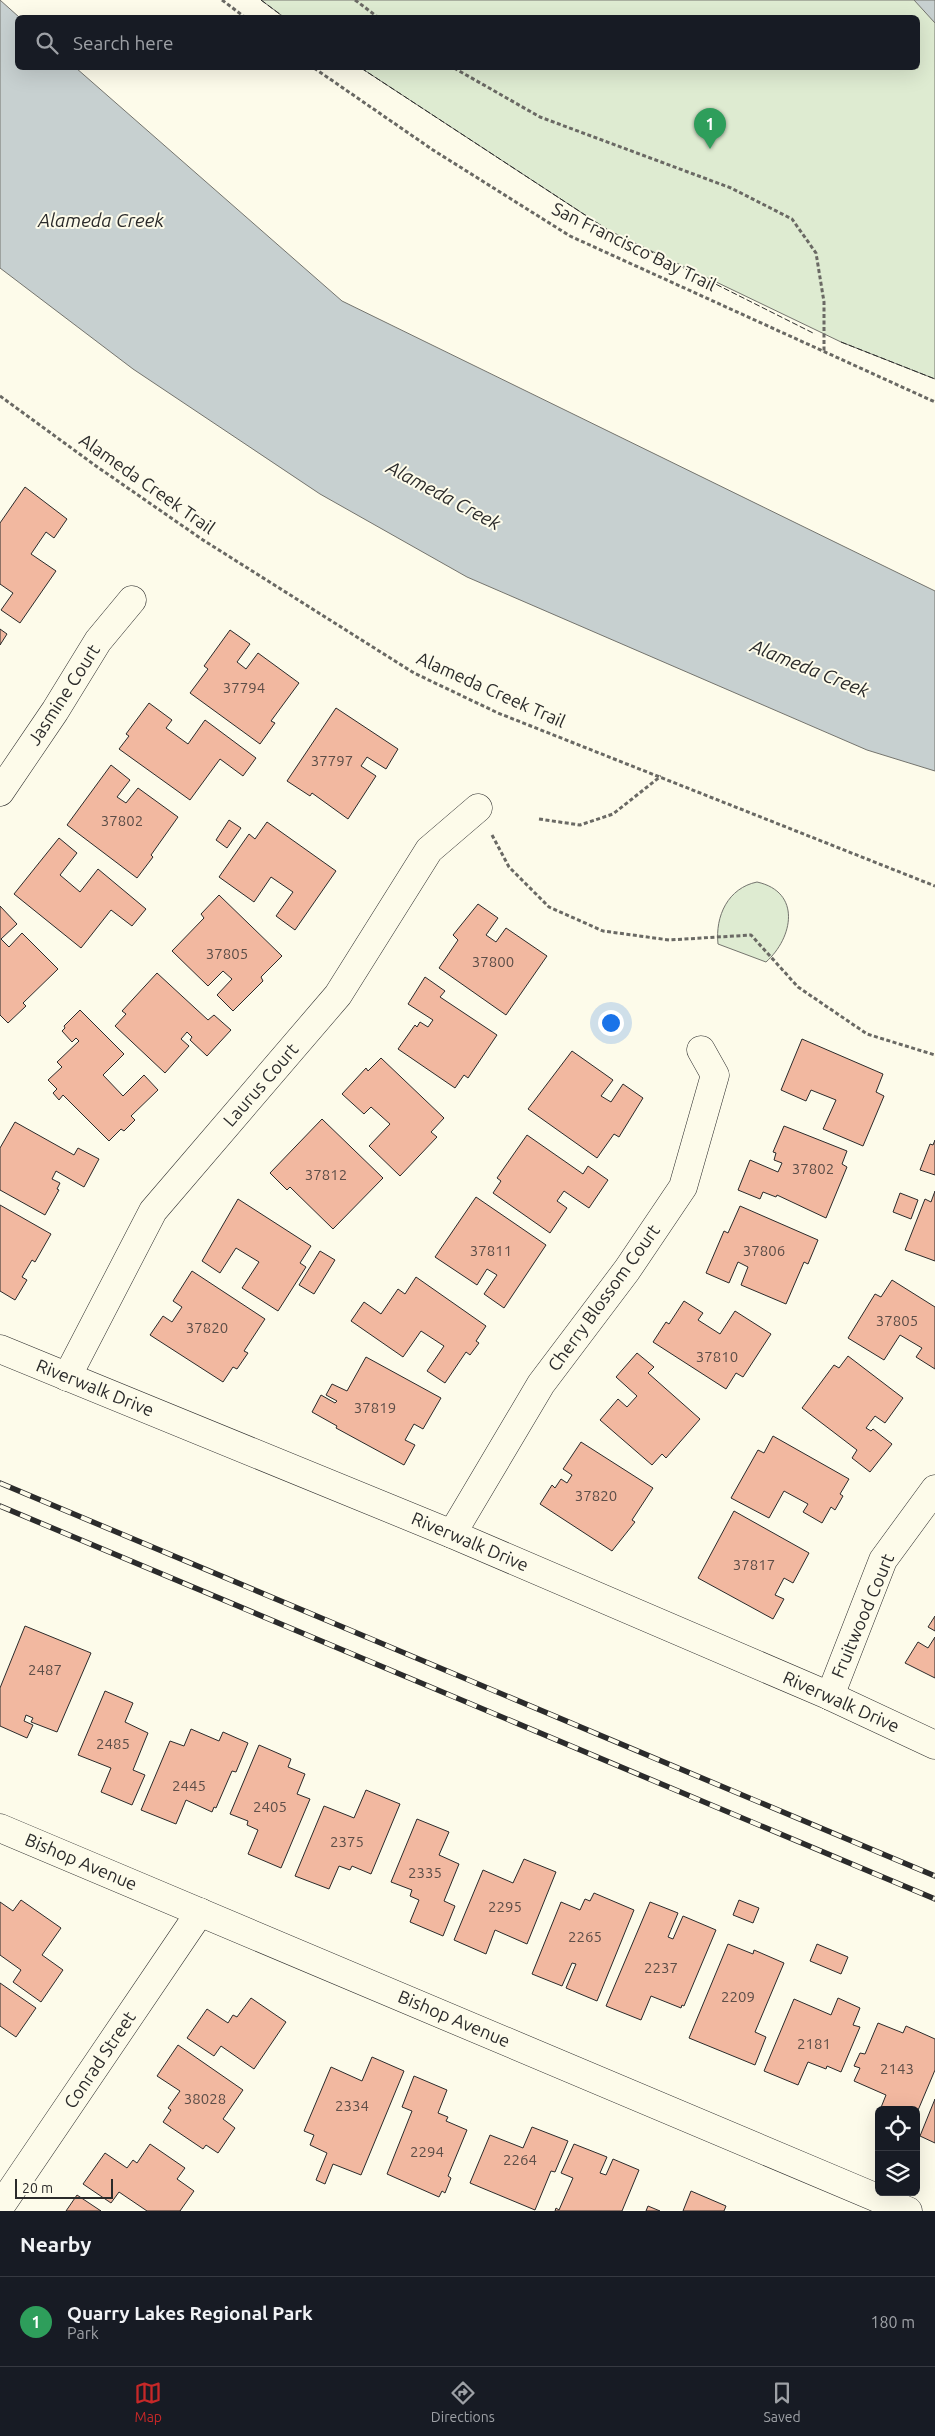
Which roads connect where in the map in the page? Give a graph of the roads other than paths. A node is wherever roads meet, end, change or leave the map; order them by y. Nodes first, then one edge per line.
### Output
1 (132, 600) dead end
2 (0, 792) edge
3 (478, 808) road end
4 (701, 1050) dead end
5 (0, 1349) edge
6 (67, 1377) junction
7 (935, 1489) edge
8 (452, 1534) junction
9 (830, 1696) junction
10 (935, 1745) edge
11 (0, 1828) edge
12 (200, 1912) junction
13 (0, 2207) edge
14 (908, 2211) edge

1 - 2 street, Jasmine Court
3 - 6 street, Laurus Court
4 - 8 street, Cherry Blossom Court
5 - 6 street, Riverwalk Drive
6 - 8 street, Riverwalk Drive
7 - 9 street, Fruitwood Court
8 - 9 street, Riverwalk Drive
9 - 10 street, Riverwalk Drive
11 - 12 street, Bishop Avenue
12 - 13 street, Conrad Street
12 - 14 street, Bishop Avenue

